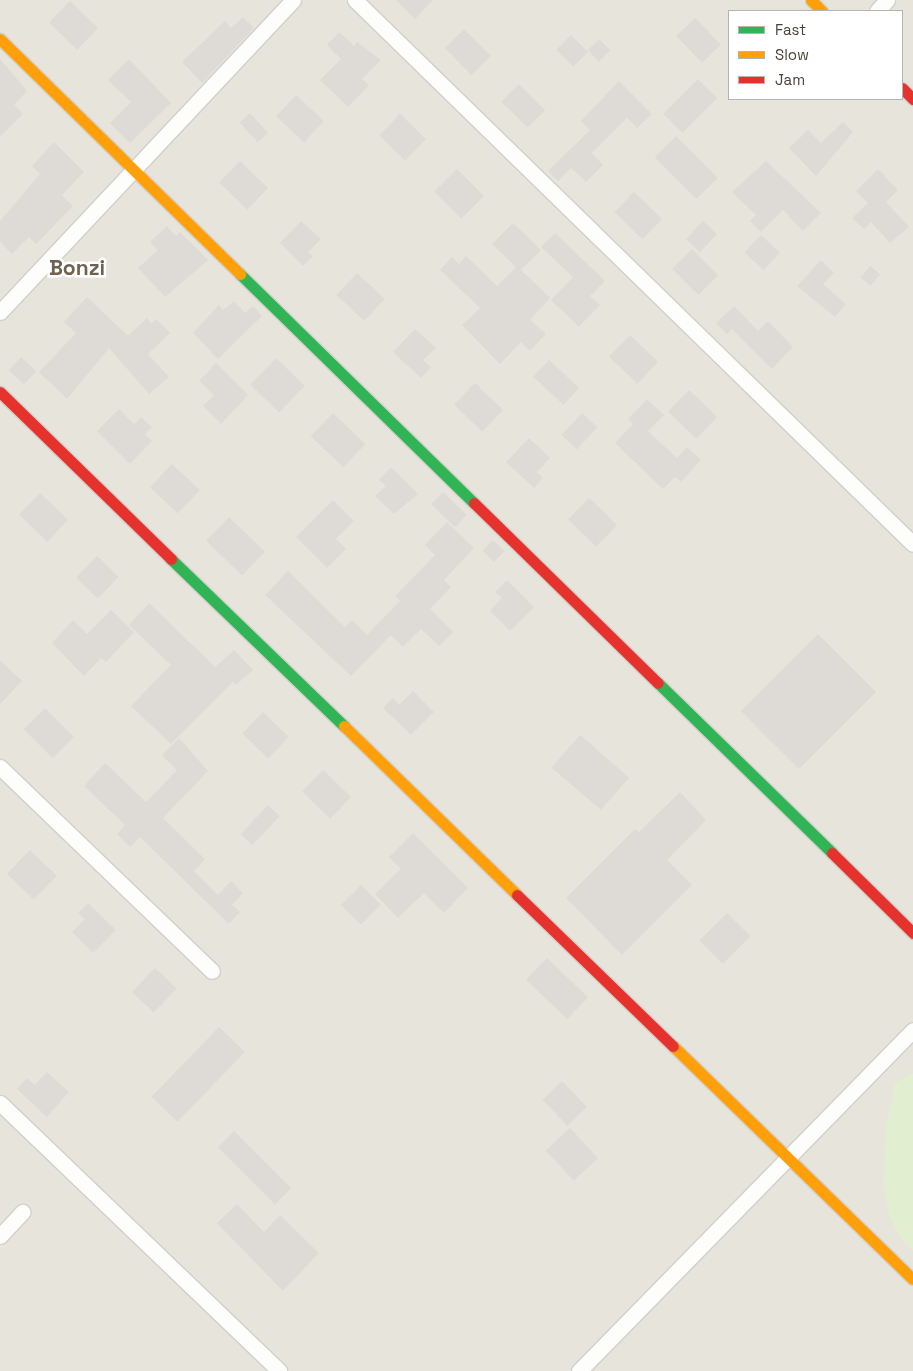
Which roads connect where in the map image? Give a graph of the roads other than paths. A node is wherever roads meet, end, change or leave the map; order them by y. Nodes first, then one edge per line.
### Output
1 (293, 0) edge
2 (355, 0) edge
3 (811, 0) edge
4 (887, 0) edge
5 (821, 10) edge
6 (878, 10) edge
7 (0, 39) edge
8 (134, 170) junction
9 (0, 312) edge
10 (0, 392) edge
11 (913, 544) edge
12 (0, 767) edge
13 (913, 933) edge
14 (212, 970) dead end
15 (913, 1030) edge
16 (0, 1103) edge
17 (788, 1158) junction
18 (22, 1212) dead end
19 (0, 1236) edge
20 (913, 1279) edge
21 (279, 1371) edge
22 (580, 1371) edge

1 - 8 street
2 - 11 street
3 - 5 main road
4 - 6 street
7 - 8 main road
8 - 9 street
8 - 13 main road
10 - 17 main road
12 - 14 street
15 - 17 street
16 - 21 street
17 - 20 main road
17 - 22 street
18 - 19 street

